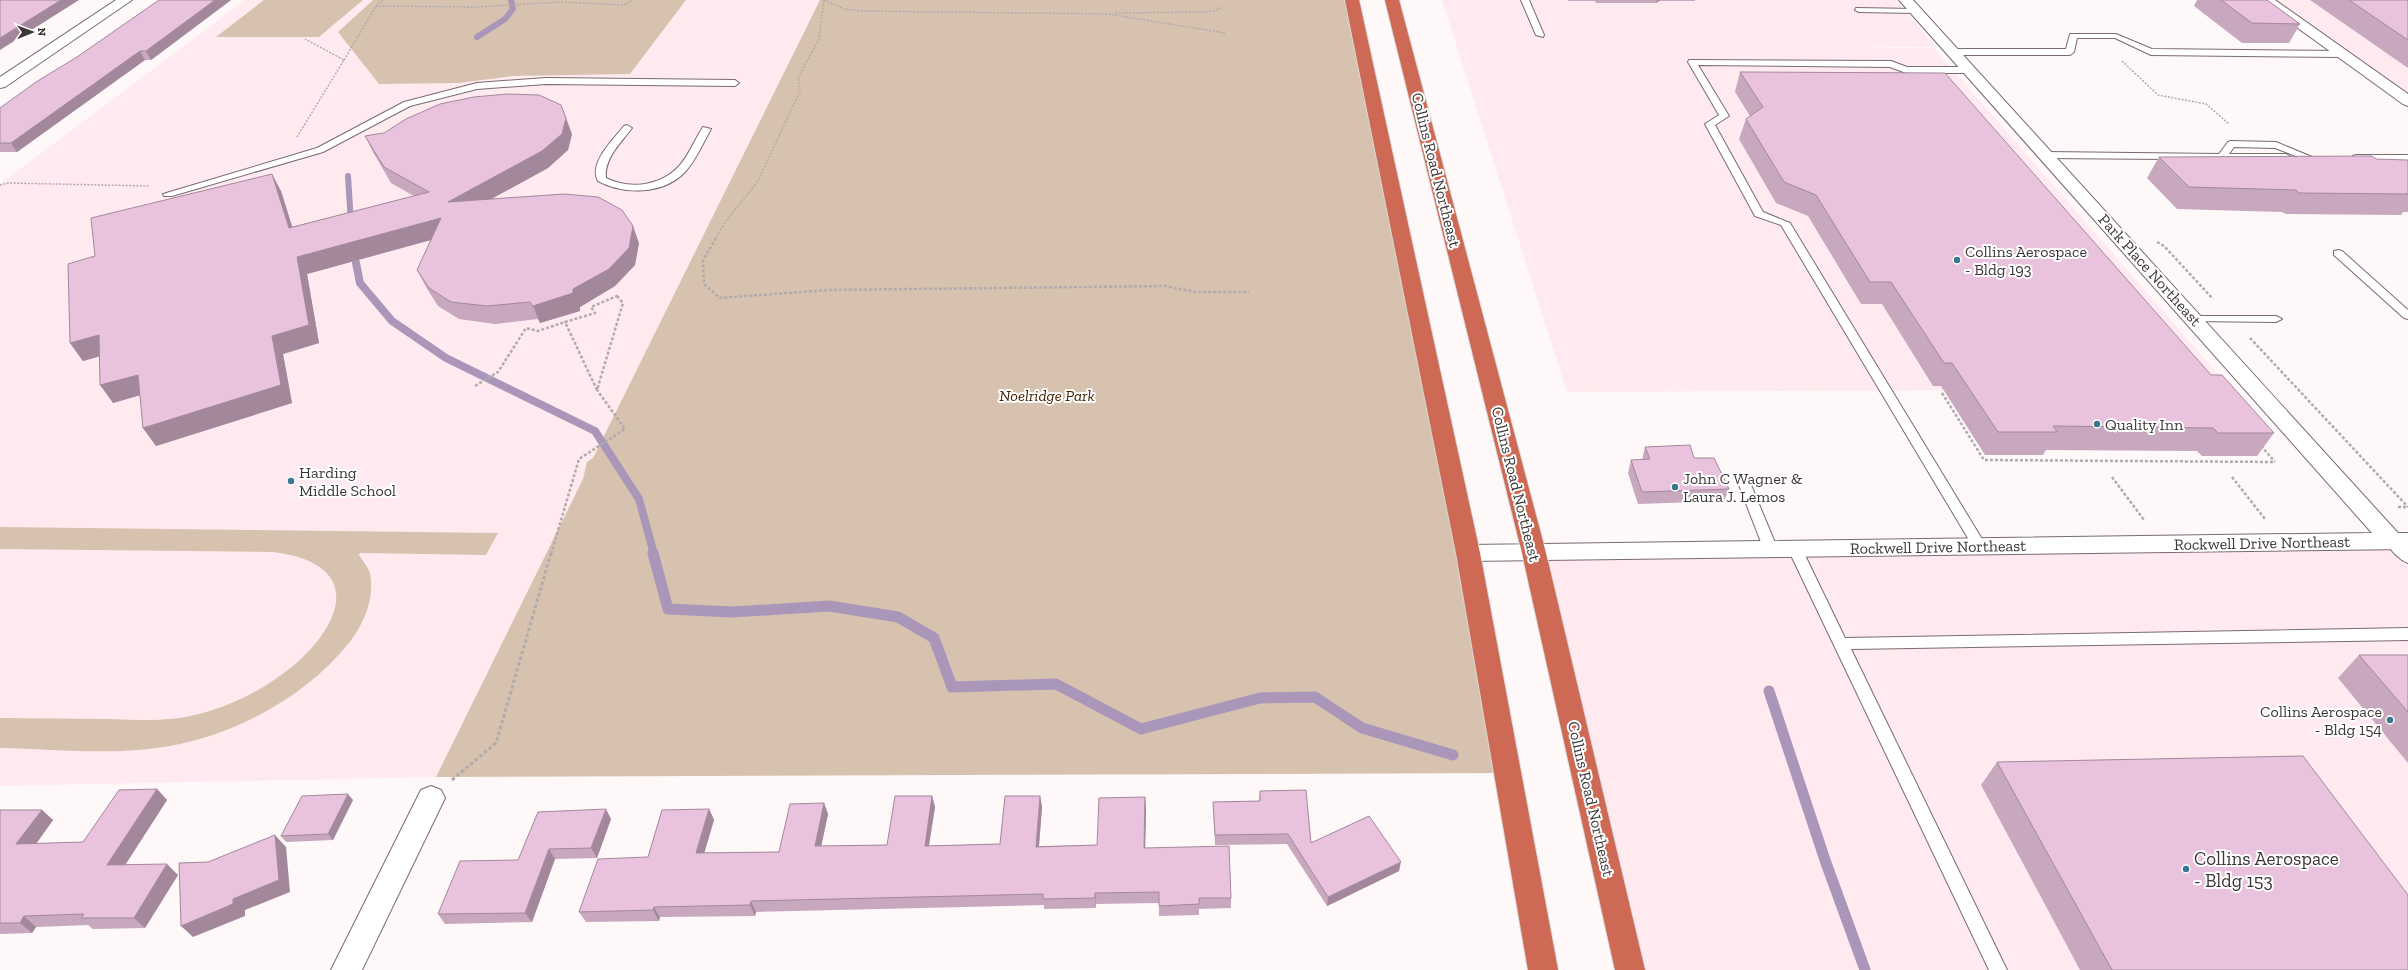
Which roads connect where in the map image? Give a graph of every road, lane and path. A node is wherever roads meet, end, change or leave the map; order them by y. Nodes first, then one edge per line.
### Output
1 (125, 0) edge
2 (383, 0) edge
3 (634, 0) edge
4 (824, 0) edge
5 (1352, 0) edge
6 (1392, 0) edge
7 (1525, 0) edge
8 (2266, 0) edge
9 (404, 1) edge
10 (400, 5) junction
11 (1911, 5) edge
12 (376, 6) junction
13 (1223, 7) dead end
14 (1859, 10) dead end
15 (1108, 14) junction
16 (1225, 33) dead end
17 (1540, 35) dead end
18 (2094, 36) junction
19 (305, 39) dead end
20 (1953, 52) junction
21 (2342, 54) junction
22 (344, 60) junction
23 (1970, 70) junction
24 (735, 83) dead end
25 (0, 84) edge
26 (2408, 101) edge
27 (627, 128) dead end
28 (706, 129) dead end
29 (2254, 144) junction
30 (2047, 155) junction
31 (2222, 156) junction
32 (2346, 158) edge
33 (2408, 158) edge
34 (281, 163) junction
35 (0, 185) edge
36 (155, 186) dead end
37 (168, 194) dead end
38 (2338, 253) dead end
39 (1249, 292) dead end
40 (2408, 316) edge
41 (2194, 319) junction
42 (2276, 319) dead end
43 (565, 322) junction
44 (475, 386) dead end
45 (597, 390) junction
46 (1942, 393) dead end
47 (2260, 445) edge
48 (2112, 477) dead end
49 (2232, 477) dead end
50 (1743, 480) dead end
51 (2398, 507) dead end
52 (2408, 507) edge
53 (2400, 541) edge
54 (2285, 542) junction
55 (2162, 544) junction
56 (1980, 547) junction
57 (1795, 549) junction
58 (1771, 550) junction
59 (1468, 553) junction
60 (1534, 553) junction
61 (2408, 558) edge
62 (2408, 634) edge
63 (1841, 644) junction
64 (432, 798) joint
65 (346, 970) edge
66 (1543, 970) edge
67 (1630, 970) edge
68 (1998, 970) edge

1 - 25 street
2 - 12 path
3 - 10 path
4 - 15 path
4 - 39 path
5 - 59 highway
6 - 60 highway, Collins Road Northeast
7 - 17 lane
8 - 21 street
9 - 10 path
10 - 12 path
11 - 14 lane
11 - 20 street, Park Place Northeast
12 - 22 path
13 - 15 path
15 - 16 path
18 - 20 lane
18 - 21 lane
18 - 29 path
19 - 22 path
20 - 23 street, Park Place Northeast
21 - 26 street
22 - 34 path
23 - 30 street, Park Place Northeast
23 - 56 lane
24 - 34 lane
27 - 28 lane
29 - 31 lane
29 - 31 lane
30 - 31 lane
30 - 41 street, Park Place Northeast
32 - 33 lane
34 - 37 lane
35 - 36 path
38 - 40 lane
41 - 42 lane
41 - 53 street, Park Place Northeast
43 - 44 path
43 - 45 path
43 - 45 path
45 - 64 path
46 - 47 path
48 - 55 path
49 - 54 path
50 - 58 lane
51 - 52 path
53 - 54 street, Rockwell Drive Northeast
53 - 61 lane
54 - 55 street, Rockwell Drive Northeast
55 - 56 street, Rockwell Drive Northeast
56 - 57 street, Rockwell Drive Northeast
57 - 58 street, Rockwell Drive Northeast
57 - 63 lane
58 - 60 street, Rockwell Drive Northeast
59 - 60 street, Rockwell Drive Northeast
59 - 66 highway
60 - 67 highway, Collins Road Northeast
62 - 63 lane
63 - 68 lane
64 - 65 street

